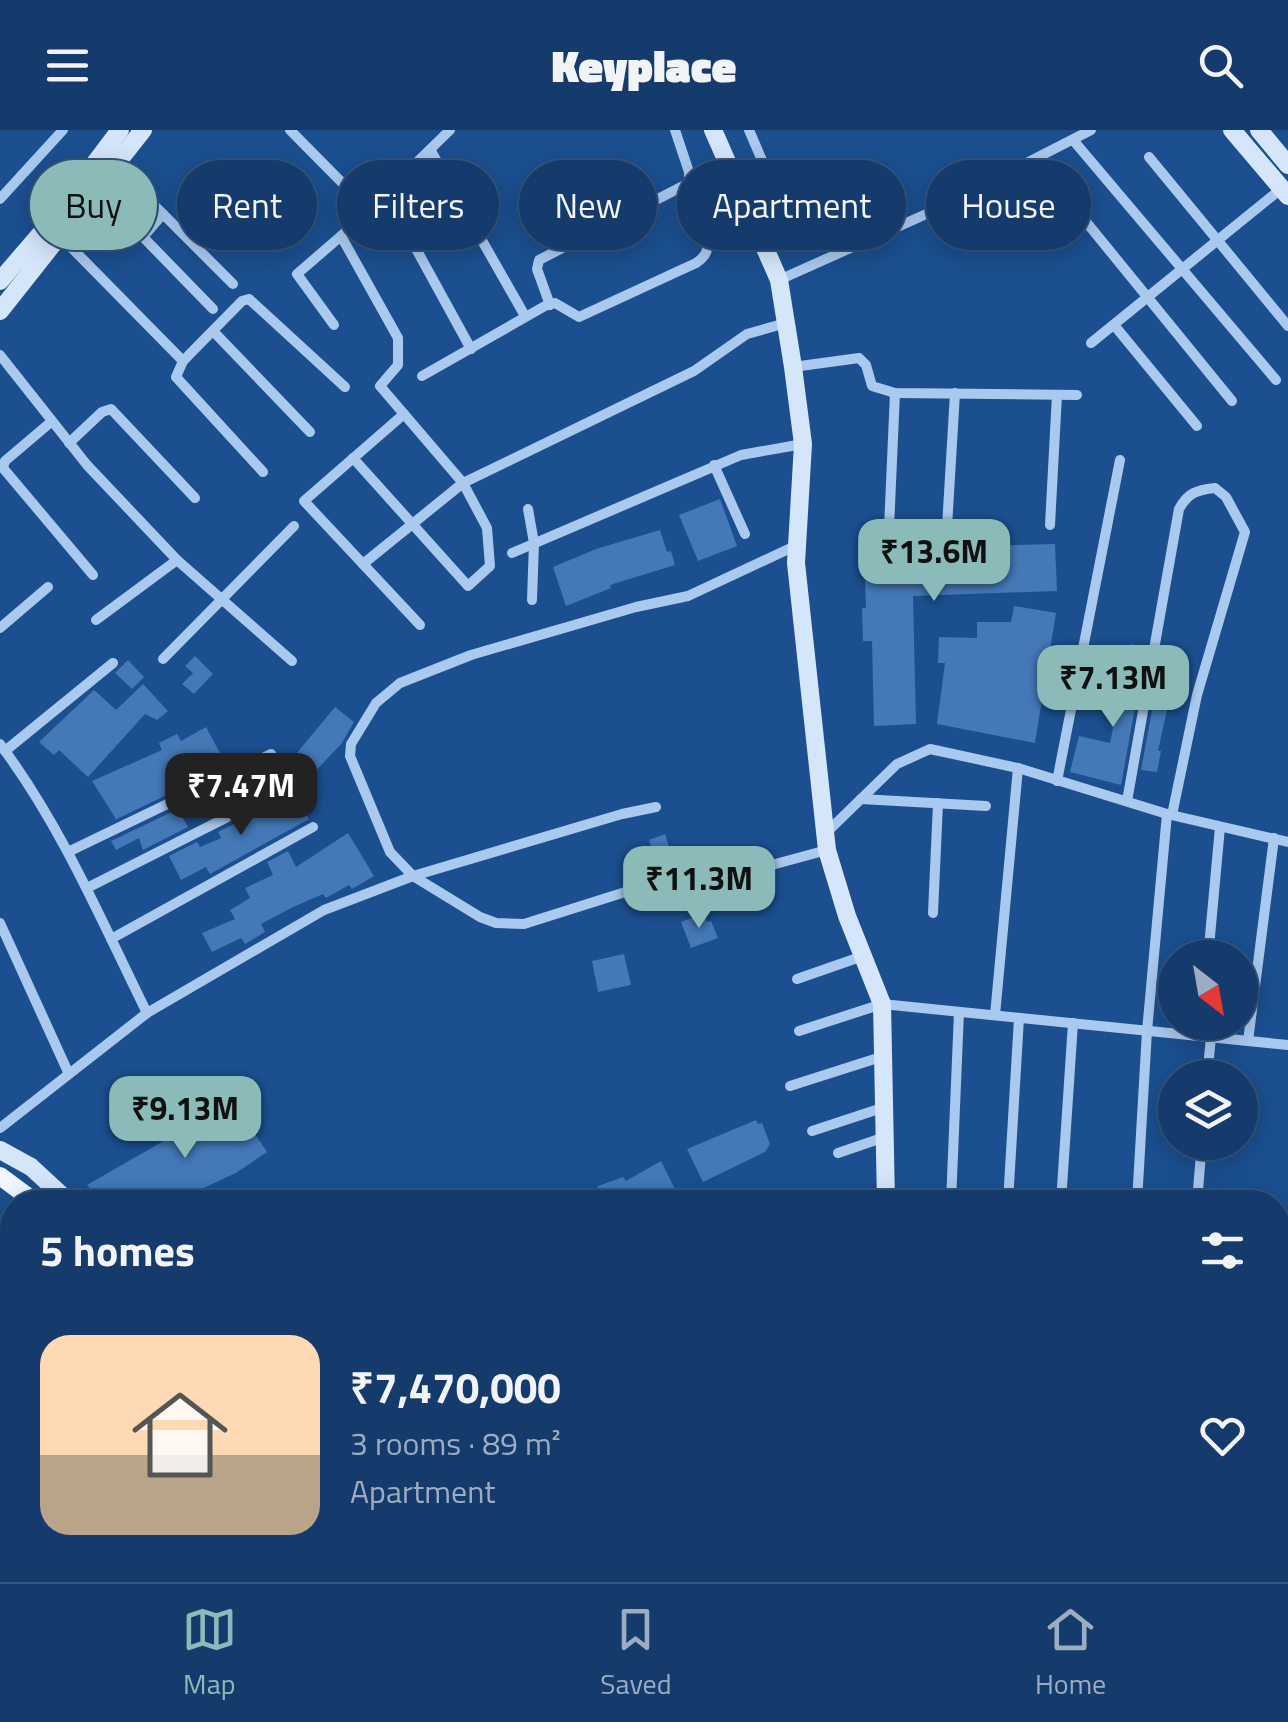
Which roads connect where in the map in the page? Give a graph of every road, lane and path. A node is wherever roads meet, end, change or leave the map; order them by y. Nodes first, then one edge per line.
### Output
1 (63, 130) edge
2 (120, 130) edge
3 (143, 130) edge
4 (290, 130) edge
5 (450, 130) edge
6 (675, 130) edge
7 (713, 130) edge
8 (749, 130) edge
9 (1090, 130) edge
10 (1232, 130) edge
11 (1260, 130) edge
12 (1073, 140) junction
13 (431, 151) junction
14 (1149, 158) dead end
15 (120, 160) edge
16 (422, 160) edge
17 (726, 160) edge
18 (762, 160) edge
19 (1288, 165) edge
20 (337, 178) edge
21 (1285, 192) edge
22 (0, 199) edge
23 (657, 199) edge
24 (157, 209) edge
25 (162, 214) junction
26 (1091, 228) edge
27 (337, 239) edge
28 (1218, 240) junction
29 (48, 250) edge
30 (74, 250) edge
31 (349, 250) edge
32 (417, 250) edge
33 (558, 250) edge
34 (709, 250) edge
35 (766, 250) edge
36 (1183, 268) junction
37 (0, 280) edge
38 (779, 280) junction
39 (233, 284) dead end
40 (1147, 298) junction
41 (2, 303) edge
42 (550, 305) junction
43 (213, 309) dead end
44 (525, 316) junction
45 (786, 323) junction
46 (334, 325) dead end
47 (1114, 325) junction
48 (1288, 326) edge
49 (213, 331) junction
50 (1091, 343) dead end
51 (471, 348) junction
52 (0, 355) edge
53 (183, 362) junction
54 (793, 368) junction
55 (422, 376) dead end
56 (1276, 380) dead end
57 (345, 387) dead end
58 (955, 393) junction
59 (895, 394) junction
60 (1057, 395) junction
61 (1077, 395) dead end
62 (1232, 401) dead end
63 (404, 414) junction
64 (51, 422) junction
65 (1197, 426) dead end
66 (310, 432) dead end
67 (69, 443) junction
68 (803, 444) junction
69 (353, 458) junction
70 (1120, 460) dead end
71 (714, 466) junction
72 (263, 472) dead end
73 (463, 483) junction
74 (195, 498) dead end
75 (528, 508) dead end
76 (413, 525) junction
77 (1050, 525) dead end
78 (294, 526) dead end
79 (946, 527) dead end
80 (889, 528) dead end
81 (745, 534) dead end
82 (534, 543) junction
83 (796, 546) junction
84 (512, 553) dead end
85 (177, 560) junction
86 (363, 564) junction
87 (93, 576) dead end
88 (48, 587) dead end
89 (225, 600) junction
90 (532, 600) dead end
91 (96, 620) dead end
92 (420, 626) dead end
93 (0, 628) edge
94 (163, 660) dead end
95 (292, 661) dead end
96 (113, 663) dead end
97 (3, 747) edge
98 (271, 754) dead end
99 (1018, 768) junction
100 (299, 781) dead end
101 (1058, 781) junction
102 (861, 799) junction
103 (1127, 801) junction
104 (938, 804) junction
105 (986, 806) dead end
106 (656, 807) dead end
107 (1169, 815) junction
108 (1220, 826) junction
109 (313, 827) dead end
110 (1274, 838) junction
111 (827, 841) junction
112 (1288, 842) edge
113 (70, 851) junction
114 (414, 876) junction
115 (87, 888) junction
116 (934, 912) dead end
117 (0, 924) edge
118 (110, 939) junction
119 (1210, 940) edge
120 (863, 956) junction
121 (797, 979) dead end
122 (882, 1004) junction
123 (960, 1012) junction
124 (147, 1013) junction
125 (995, 1015) junction
126 (1019, 1018) junction
127 (1073, 1023) junction
128 (1147, 1030) junction
129 (799, 1031) dead end
130 (1158, 1031) edge
131 (1239, 1040) edge
132 (1248, 1041) junction
133 (1288, 1045) edge
134 (884, 1056) junction
135 (68, 1072) junction
136 (790, 1086) dead end
137 (885, 1107) junction
138 (0, 1128) edge
139 (812, 1132) dead end
140 (885, 1137) junction
141 (0, 1150) edge
142 (838, 1153) dead end
143 (1200, 1160) edge
144 (56, 1190) edge
145 (886, 1190) edge
146 (952, 1190) edge
147 (1009, 1190) edge
148 (1062, 1190) edge
149 (1138, 1190) edge
150 (1198, 1190) edge

1 - 22 street
2 - 37 street
3 - 15 street
4 - 20 street
5 - 13 street
6 - 23 street
7 - 17 street
8 - 18 street
9 - 12 street
10 - 21 street
11 - 19 street
12 - 36 street
12 - 38 street
13 - 16 street
13 - 44 street
14 - 28 street
21 - 28 street
24 - 25 street
25 - 39 street
25 - 43 street
26 - 40 street
27 - 46 street
28 - 36 street
28 - 48 street
29 - 41 street
30 - 53 street
31 - 63 street
32 - 51 street
33 - 42 street
34 - 42 street
35 - 38 street
36 - 40 street
36 - 56 street
38 - 45 street
40 - 47 street
40 - 62 street
42 - 44 street
44 - 51 street
45 - 54 street
45 - 73 street
47 - 50 street
47 - 65 street
49 - 53 street
49 - 57 street
49 - 66 street
51 - 55 street
52 - 64 street
53 - 72 street
54 - 59 street
54 - 68 street
58 - 59 street
58 - 60 street
58 - 79 street
59 - 80 street
60 - 61 street
60 - 77 street
63 - 69 street
63 - 73 street
64 - 67 street
64 - 87 street
67 - 74 street
67 - 85 street
68 - 71 street
68 - 83 street
69 - 76 street
69 - 86 street
70 - 101 street
71 - 81 street
71 - 82 street
73 - 76 street
73 - 76 street
75 - 82 street
76 - 86 street
78 - 89 street
82 - 84 street
82 - 90 street
83 - 111 street
83 - 114 street
85 - 89 street
85 - 91 street
86 - 92 street
88 - 93 street
89 - 94 street
89 - 95 street
96 - 97 street
97 - 113 street
98 - 113 street
99 - 101 street
99 - 102 street
99 - 125 street
100 - 115 street
101 - 103 street
102 - 104 street
102 - 111 street
103 - 107 street
103 - 107 street
104 - 105 street
104 - 116 street
106 - 114 street
107 - 108 street
107 - 128 street
108 - 110 street
108 - 119 street
109 - 118 street
110 - 112 street
110 - 132 street
111 - 114 street
111 - 120 street
113 - 115 street
114 - 124 street
115 - 118 street
117 - 135 street
118 - 124 street
120 - 121 street
120 - 122 street
122 - 123 street
122 - 129 street
122 - 134 street
123 - 125 street
123 - 146 street
124 - 135 street
125 - 126 street
126 - 127 street
126 - 147 street
127 - 128 street
127 - 148 street
128 - 130 street
128 - 149 street
131 - 132 street
132 - 133 street
134 - 136 street
134 - 137 street
135 - 138 street
137 - 139 street
137 - 140 street
140 - 142 street
140 - 145 street
141 - 144 street
143 - 150 street

